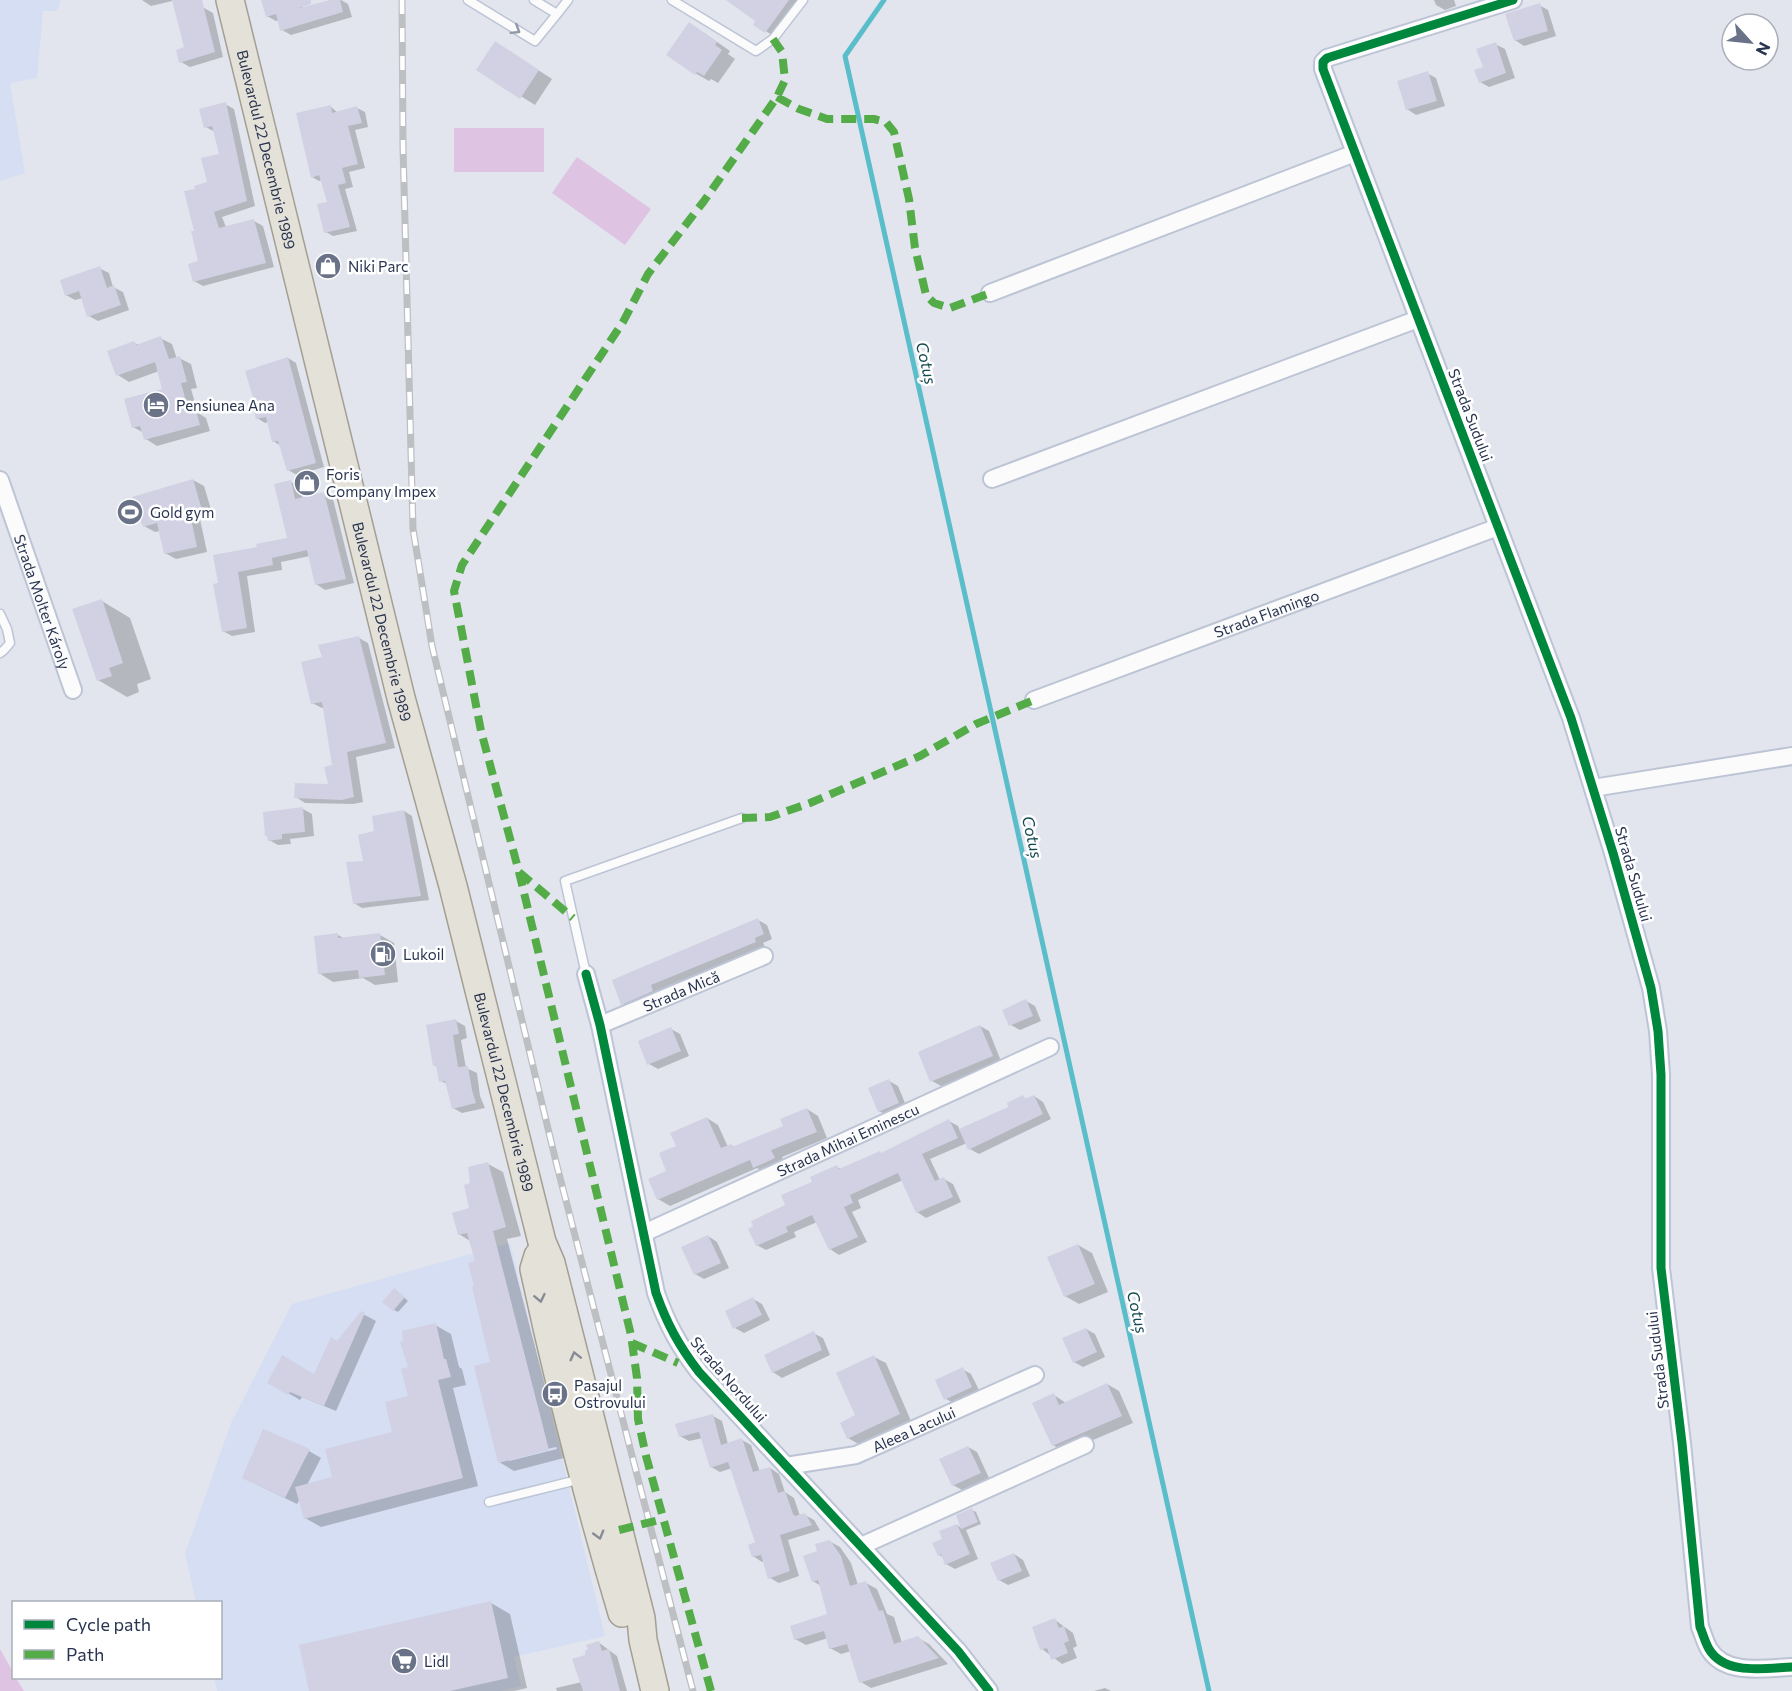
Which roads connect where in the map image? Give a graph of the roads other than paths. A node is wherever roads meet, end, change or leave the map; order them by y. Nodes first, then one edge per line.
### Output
1 (230, 0) edge
2 (468, 0) edge
3 (534, 0) edge
4 (568, 0) edge
5 (672, 0) edge
6 (803, 0) edge
7 (1513, 0) edge
8 (556, 14) junction
9 (1354, 153) junction
10 (990, 294) dead end
11 (1418, 319) junction
12 (992, 479) dead end
13 (0, 480) edge
14 (1498, 527) junction
15 (0, 614) edge
16 (0, 653) edge
17 (72, 690) dead end
18 (1034, 700) dead end
19 (1792, 756) edge
20 (1593, 788) junction
21 (741, 818) dead end
22 (764, 956) dead end
23 (586, 974) joint
24 (600, 1025) junction
25 (1050, 1047) dead end
26 (644, 1233) junction
27 (1035, 1375) dead end
28 (1085, 1445) dead end
29 (786, 1466) junction
30 (594, 1476) junction
31 (489, 1502) dead end
32 (861, 1546) junction
33 (1792, 1667) edge
34 (656, 1691) edge
35 (989, 1691) edge

1 - 30 main road, Bulevardul 22 Decembrie 1989
2 -> 8 lane
3 - 8 lane
4 - 8 lane
5 - 6 lane
7 - 9 street, Strada Sudului
9 - 10 street
9 - 11 street, Strada Sudului
11 - 12 street
11 - 14 street, Strada Sudului
13 - 17 street, Strada Molter Károly
14 - 18 street, Strada Flamingo
14 - 20 street, Strada Sudului
15 - 16 lane
19 - 20 street
20 - 33 street, Strada Sudului
21 - 23 lane
22 - 24 street, Strada Mică
23 - 24 street, Strada Nordului
24 - 26 street, Strada Nordului
25 - 26 street, Strada Mihai Eminescu
26 - 29 street, Strada Nordului
27 - 29 street, Aleea Lacului
28 - 32 street
29 - 32 street, Strada Nordului
30 - 31 lane
30 - 34 main road, Bulevardul 22 Decembrie 1989
32 - 35 street, Strada Nordului

